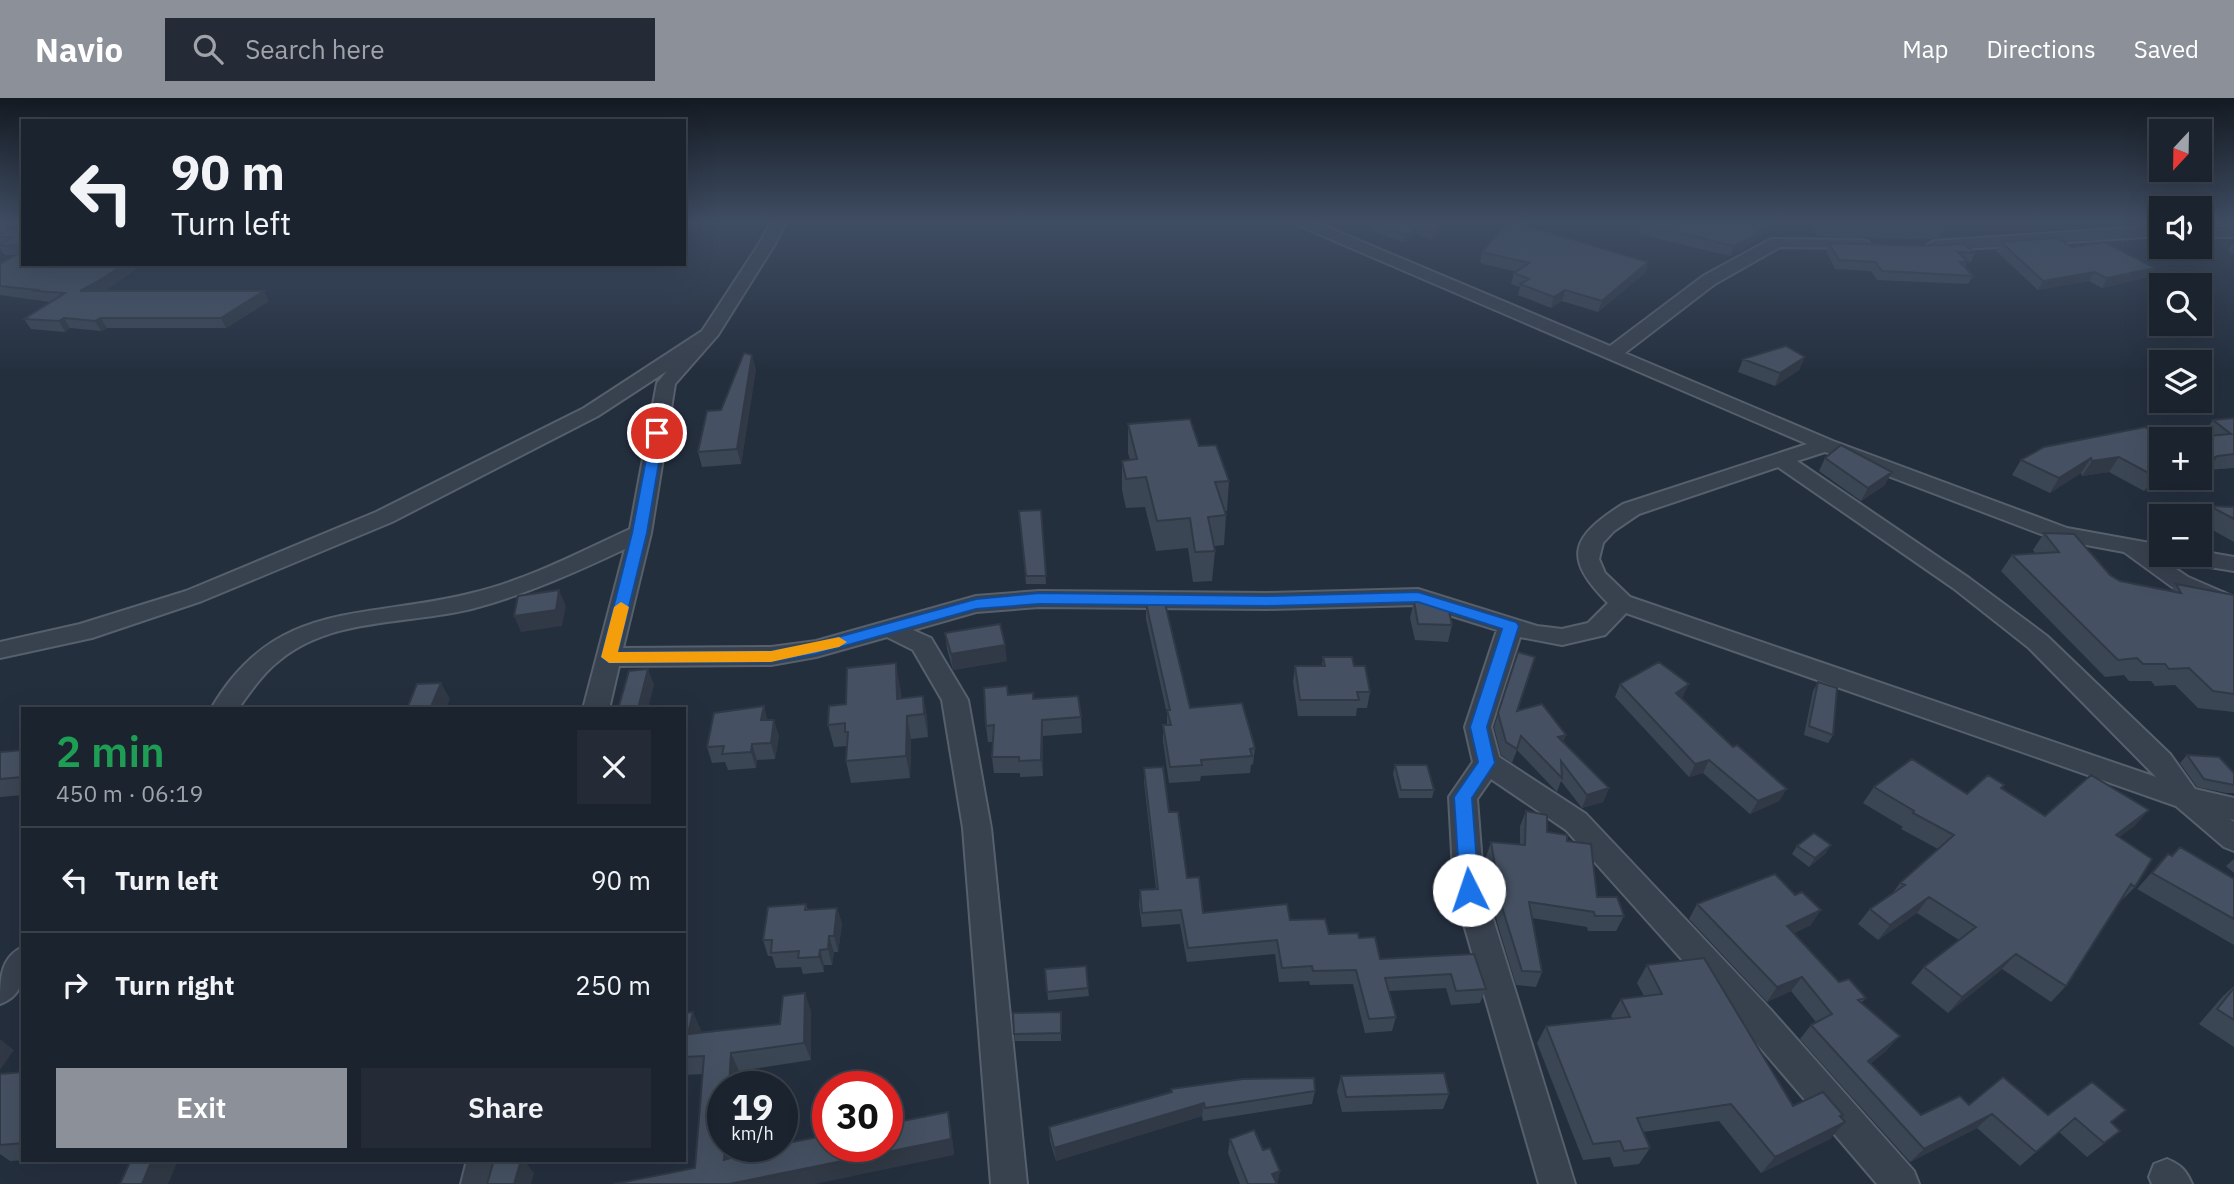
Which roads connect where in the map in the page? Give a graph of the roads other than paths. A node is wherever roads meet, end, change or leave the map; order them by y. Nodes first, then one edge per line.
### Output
1 (750, 271) edge
2 (1419, 271) edge
3 (1726, 271) edge
4 (709, 335) junction
5 (1614, 352) junction
6 (1826, 445) junction
7 (1781, 460) junction
8 (640, 533) junction
9 (2124, 545) junction
10 (2149, 550) edge
11 (2212, 560) edge
12 (2234, 564) edge
13 (1622, 603) junction
14 (2234, 606) edge
15 (1511, 626) junction
16 (889, 628) junction
17 (0, 650) edge
18 (609, 657) junction
19 (226, 707) edge
20 (596, 707) edge
21 (1487, 763) junction
22 (2186, 798) junction
23 (2234, 809) edge
24 (2234, 839) edge
25 (21, 964) edge
26 (0, 990) edge
27 (484, 1162) edge
28 (479, 1184) edge
29 (1009, 1184) edge
30 (1557, 1184) edge
31 (1901, 1184) edge

1 - 4 street
2 - 5 street
3 - 5 street
4 - 8 street
4 - 17 street
5 - 6 street
6 - 7 street
6 - 9 street
7 - 13 street
7 - 22 street
8 - 18 street
8 - 19 street
9 - 10 street
9 - 14 street
11 - 12 street
13 - 15 street
13 - 22 street
15 - 16 street
15 - 21 street
16 - 18 street
16 - 29 street
18 - 20 street
21 - 30 street
21 - 31 street
22 - 23 street
22 - 24 street
25 - 26 street
27 - 28 street

